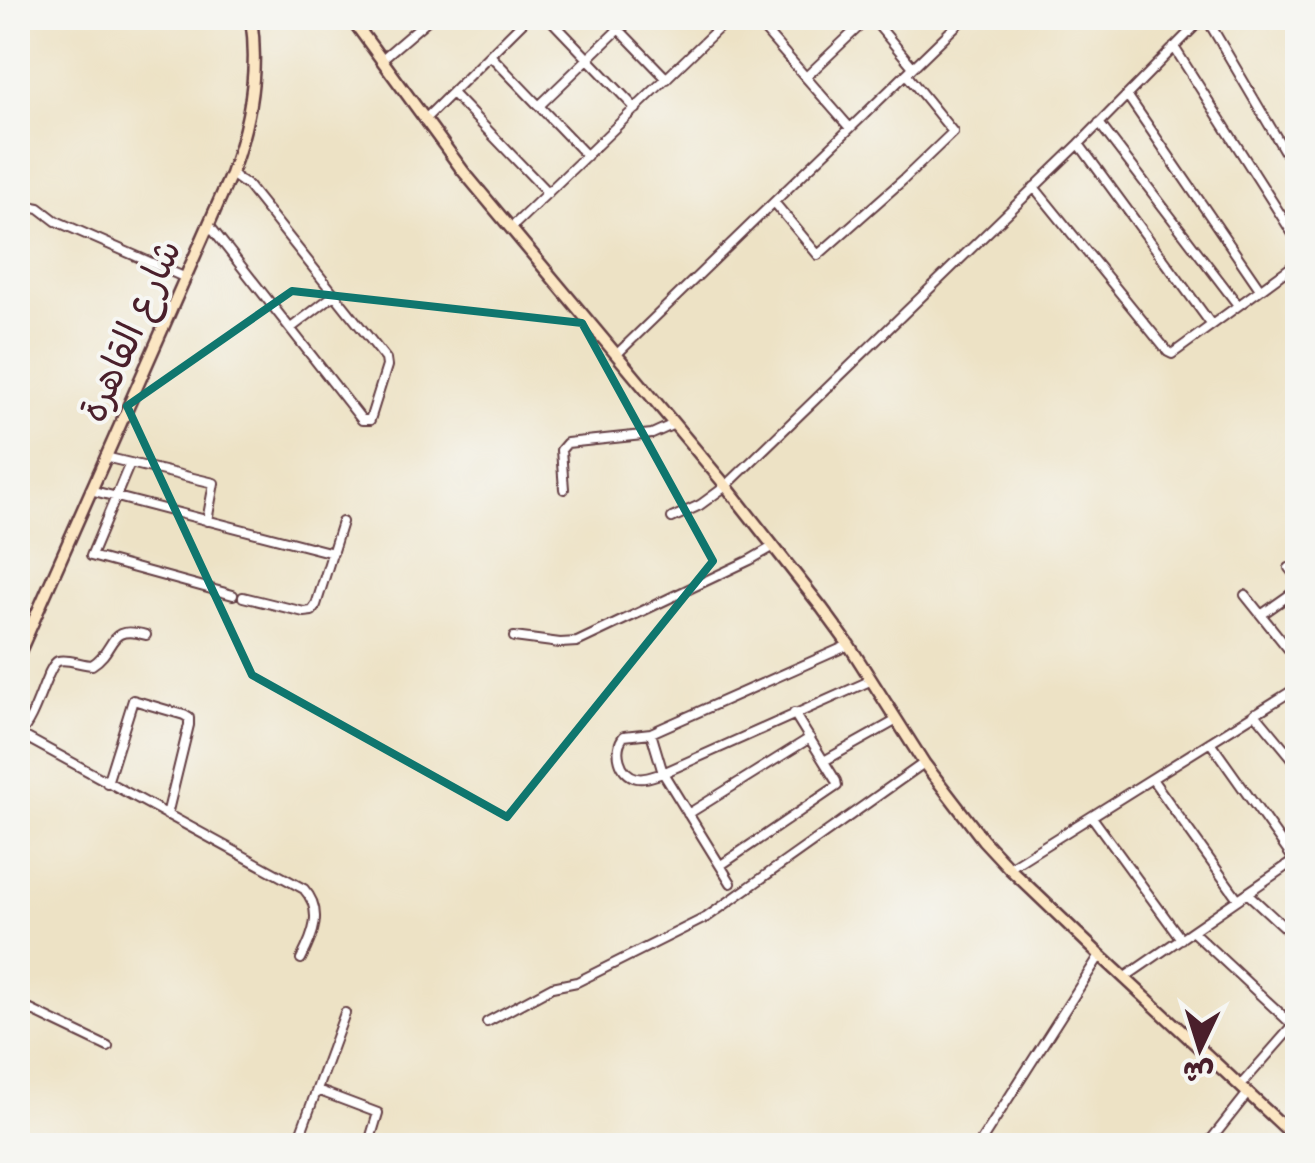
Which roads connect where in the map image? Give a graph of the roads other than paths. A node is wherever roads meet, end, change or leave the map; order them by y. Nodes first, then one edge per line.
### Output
1 (251, 18) edge
2 (352, 18) edge
3 (528, 18) edge
4 (549, 18) edge
5 (608, 18) edge
6 (630, 18) edge
7 (703, 18) edge
8 (729, 18) edge
9 (754, 18) edge
10 (775, 18) edge
11 (870, 18) edge
12 (427, 19) edge
13 (958, 19) edge
14 (619, 28) junction
15 (764, 28) junction
16 (716, 30) junction
17 (1174, 47) junction
18 (490, 55) junction
19 (588, 58) junction
20 (381, 60) junction
21 (909, 70) junction
22 (806, 77) junction
23 (667, 79) junction
24 (452, 93) junction
25 (1127, 94) junction
26 (539, 106) junction
27 (636, 109) junction
28 (424, 120) junction
29 (1099, 124) junction
30 (850, 128) junction
31 (1079, 144) junction
32 (587, 156) junction
33 (231, 174) junction
34 (1298, 174) edge
35 (1034, 187) junction
36 (548, 193) junction
37 (774, 202) junction
38 (18, 204) edge
39 (209, 226) junction
40 (511, 228) junction
41 (1298, 242) edge
42 (1298, 262) edge
43 (186, 278) junction
44 (1260, 288) junction
45 (334, 295) junction
46 (1238, 304) junction
47 (1212, 324) junction
48 (291, 328) junction
49 (616, 355) junction
50 (674, 424) junction
51 (105, 457) junction
52 (130, 463) junction
53 (726, 486) junction
54 (564, 489) dead end
55 (90, 490) junction
56 (115, 497) junction
57 (672, 518) dead end
58 (208, 521) junction
59 (342, 522) dead end
60 (774, 546) junction
61 (332, 553) junction
62 (1289, 568) dead end
63 (1298, 579) edge
64 (1298, 590) edge
65 (1245, 595) dead end
66 (1261, 616) junction
67 (146, 635) dead end
68 (514, 637) dead end
69 (849, 645) junction
70 (18, 656) edge
71 (1298, 661) edge
72 (872, 680) junction
73 (1298, 687) edge
74 (794, 713) junction
75 (1255, 713) junction
76 (897, 720) junction
77 (651, 733) junction
78 (18, 734) edge
79 (810, 738) junction
80 (1210, 742) junction
81 (824, 761) junction
82 (924, 763) junction
83 (1298, 765) edge
84 (663, 772) junction
85 (1152, 779) junction
86 (108, 782) junction
87 (166, 814) junction
88 (688, 814) junction
89 (1092, 817) junction
90 (1296, 859) edge
91 (721, 865) junction
92 (1009, 868) junction
93 (731, 884) dead end
94 (1242, 896) junction
95 (1192, 931) junction
96 (1181, 939) junction
97 (1298, 940) edge
98 (1100, 955) junction
99 (301, 959) dead end
100 (1125, 978) junction
101 (18, 1004) edge
102 (345, 1012) dead end
103 (487, 1022) dead end
104 (1296, 1025) edge
105 (108, 1047) dead end
106 (1244, 1089) junction
107 (317, 1090) junction
108 (1298, 1140) edge
109 (296, 1146) edge
110 (368, 1146) edge
111 (978, 1146) edge
112 (1206, 1146) edge

1 - 33 main road, شارع القاهرة
2 - 20 main road
3 - 18 street
4 - 19 street
5 - 14 street
6 - 14 street
7 - 16 street
8 - 16 street
9 - 15 street
10 - 15 street
11 - 21 street
11 - 22 street
12 - 20 street
13 - 21 street
14 - 19 street
14 - 23 street
15 - 22 street
16 - 23 street
17 - 25 street
17 - 34 street
17 - 41 street
18 - 24 street
18 - 26 street
19 - 26 street
19 - 27 street
20 - 28 main road
21 - 30 street
21 - 37 street
22 - 30 street
23 - 27 street
24 - 28 street
24 - 36 street
25 - 29 street
25 - 44 street
26 - 32 street
27 - 32 street
28 - 40 main road
29 - 31 street
29 - 46 street
30 - 37 street
31 - 35 street
31 - 47 street
32 - 36 street
33 - 39 main road, شارع القاهرة
33 - 45 street
35 - 47 street
35 - 53 street
36 - 40 street
37 - 49 street
38 - 43 street
39 - 43 main road, شارع القاهرة
39 - 48 street
40 - 49 main road
42 - 44 street
43 - 51 main road, شارع القاهرة
44 - 46 street
45 - 48 street
45 - 48 street
46 - 47 street
49 - 50 main road
50 - 53 main road
50 - 54 street
51 - 52 street
51 - 55 main road, شارع القاهرة
52 - 56 street
52 - 58 street
53 - 57 street
53 - 60 main road
55 - 56 street
55 - 70 main road, شارع القاهرة
56 - 58 street
56 - 61 street
58 - 61 street
59 - 61 street
60 - 68 street
60 - 69 main road
62 - 63 street
64 - 66 street
65 - 66 street
66 - 71 street
67 - 78 street
69 - 72 main road
69 - 77 street
72 - 74 street
72 - 76 main road
73 - 75 street
74 - 79 street
74 - 84 street
75 - 80 street
75 - 83 street
76 - 81 street
76 - 82 main road
77 - 84 street
77 - 84 street
78 - 86 street
79 - 81 street
79 - 88 street
80 - 85 street
80 - 90 street
81 - 91 street
82 - 92 main road
82 - 103 street
84 - 88 street
85 - 89 street
85 - 94 street
86 - 87 street
86 - 87 street
87 - 99 street
88 - 91 street
89 - 92 street
89 - 96 street
90 - 94 street
91 - 93 street
92 - 98 main road
94 - 95 street
94 - 97 street
95 - 96 street
95 - 104 street
96 - 100 street
98 - 100 main road
98 - 111 street
100 - 106 main road
101 - 105 street
102 - 107 street
104 - 106 street
106 - 108 main road
106 - 112 street
107 - 109 street
107 - 110 street

